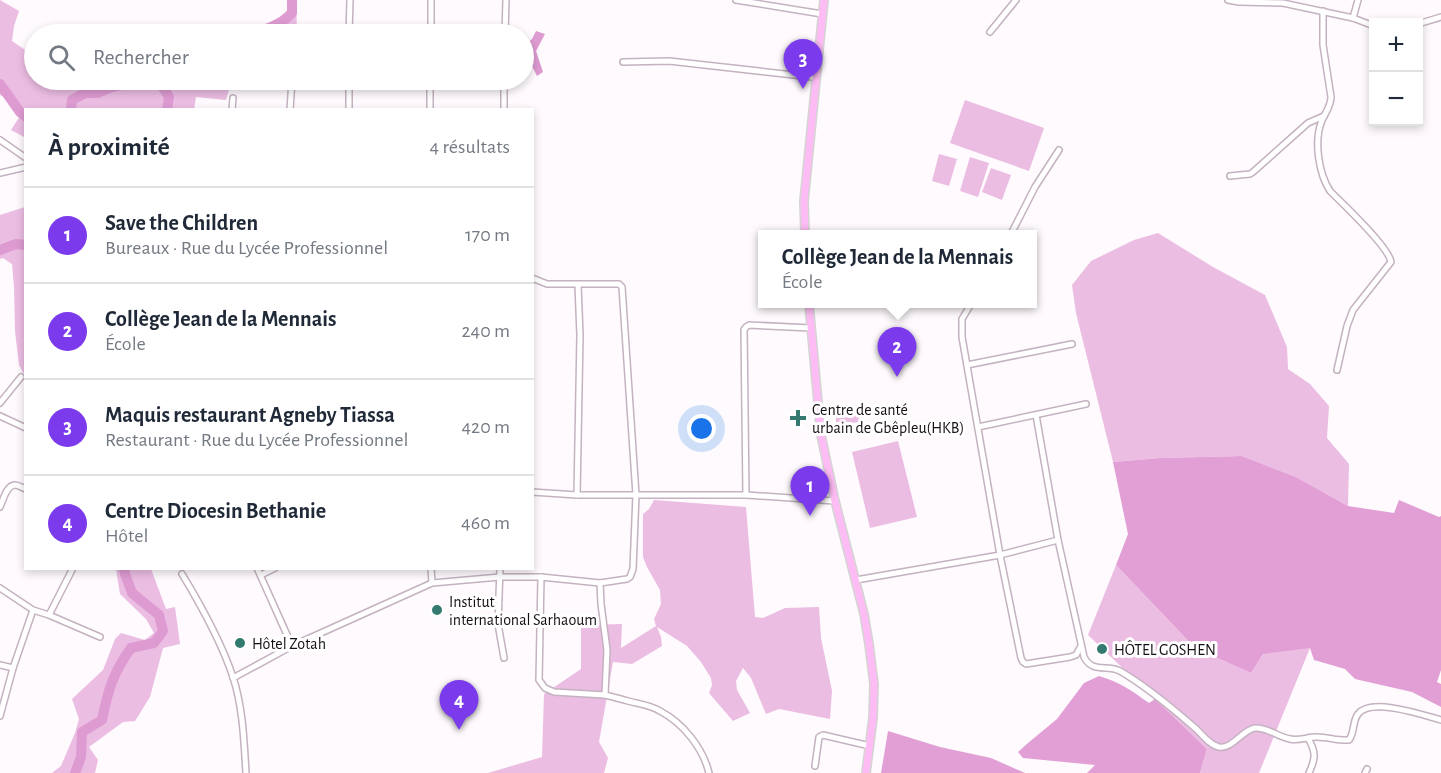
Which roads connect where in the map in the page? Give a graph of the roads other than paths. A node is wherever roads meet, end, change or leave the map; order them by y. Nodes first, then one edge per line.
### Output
1 (350, 0) edge
2 (431, 0) edge
3 (506, 0) edge
4 (736, 0) edge
5 (824, 0) edge
6 (1016, 0) edge
7 (1228, 0) edge
8 (1358, 0) edge
9 (1323, 12) junction
10 (822, 14) junction
11 (1441, 17) edge
12 (1353, 18) junction
13 (1423, 23) edge
14 (349, 24) edge
15 (431, 24) edge
16 (505, 24) edge
17 (1369, 24) edge
18 (990, 32) dead end
19 (623, 62) dead end
20 (815, 78) junction
21 (291, 90) edge
22 (349, 90) edge
23 (430, 90) edge
24 (504, 90) edge
25 (233, 98) dead end
26 (232, 108) edge
27 (290, 108) edge
28 (348, 108) edge
29 (430, 108) edge
30 (504, 108) edge
31 (1324, 116) junction
32 (0, 140) edge
33 (1059, 150) dead end
34 (24, 157) edge
35 (24, 167) edge
36 (0, 173) edge
37 (1230, 176) dead end
38 (805, 230) edge
39 (1013, 230) edge
40 (534, 279) edge
41 (578, 285) junction
42 (809, 308) edge
43 (968, 308) edge
44 (811, 328) junction
45 (1072, 344) dead end
46 (967, 365) junction
47 (1337, 370) dead end
48 (21, 377) dead end
49 (0, 403) edge
50 (1086, 404) dead end
51 (1036, 415) junction
52 (0, 416) edge
53 (24, 427) edge
54 (978, 427) junction
55 (24, 488) edge
56 (534, 492) edge
57 (577, 495) junction
58 (636, 495) junction
59 (746, 495) junction
60 (835, 501) junction
61 (0, 507) edge
62 (1058, 540) junction
63 (1000, 555) junction
64 (72, 570) edge
65 (258, 570) edge
66 (271, 570) edge
67 (431, 570) edge
68 (500, 570) edge
69 (182, 574) dead end
70 (261, 575) junction
71 (500, 577) junction
72 (541, 577) junction
73 (856, 580) junction
74 (600, 583) junction
75 (432, 584) junction
76 (0, 588) edge
77 (33, 610) junction
78 (49, 615) junction
79 (100, 637) dead end
80 (1082, 644) junction
81 (292, 646) junction
82 (504, 658) dead end
83 (0, 665) edge
84 (13, 668) junction
85 (233, 678) junction
86 (605, 695) junction
87 (0, 716) edge
88 (1441, 720) edge
89 (1308, 738) junction
90 (870, 746) junction
91 (815, 766) dead end
92 (246, 773) edge
93 (709, 773) edge
94 (866, 773) edge
95 (1309, 773) edge

1 - 14 street
2 - 15 street
3 - 16 street
4 - 10 street
5 - 10 main road
6 - 18 street
7 - 9 street
8 - 12 street
9 - 12 street
9 - 31 street
10 - 20 main road
11 - 13 street
12 - 17 street
19 - 20 street
20 - 38 main road
21 - 27 street
22 - 28 street
23 - 29 street
24 - 30 street
25 - 26 street
31 - 37 street
31 - 47 street
32 - 34 street
33 - 39 street
35 - 36 street
40 - 41 street
41 - 57 street
41 - 58 street
42 - 44 main road
43 - 46 street
44 - 59 street
44 - 60 main road
45 - 46 street
46 - 54 street
48 - 49 street
50 - 51 street
51 - 54 street
51 - 62 street
52 - 53 street
54 - 63 street
55 - 61 street
56 - 57 street
57 - 58 street
58 - 59 street
58 - 74 street
59 - 60 street
60 - 73 main road
62 - 63 street
62 - 80 street
63 - 73 street
63 - 80 street
64 - 78 street
65 - 70 street
66 - 70 street
67 - 75 street
68 - 71 street
69 - 85 street
70 - 81 street
71 - 72 street
71 - 75 street
71 - 82 street
72 - 74 street
72 - 86 street
73 - 90 main road
74 - 86 street
75 - 81 street
76 - 77 street
77 - 78 street
77 - 84 street
78 - 79 street
80 - 89 street
81 - 85 street
83 - 84 street
84 - 87 street
85 - 92 street
86 - 93 street
88 - 89 street
89 - 95 street
90 - 91 street
90 - 94 main road

